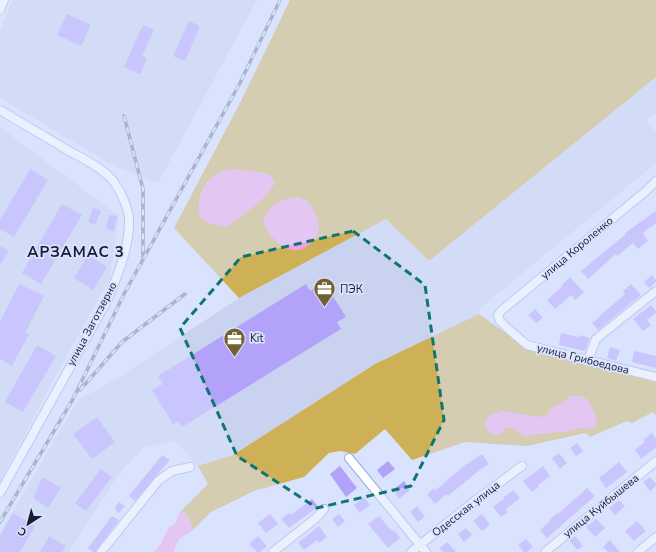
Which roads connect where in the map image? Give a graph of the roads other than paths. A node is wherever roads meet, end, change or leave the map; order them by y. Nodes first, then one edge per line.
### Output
1 (4, 0) edge
2 (0, 10) edge
3 (0, 110) edge
4 (656, 181) edge
5 (656, 291) edge
6 (498, 315) joint
7 (588, 360) junction
8 (656, 377) edge
9 (348, 458) dead end
10 (654, 465) edge
11 (522, 466) dead end
12 (190, 467) dead end
13 (0, 493) edge
14 (324, 509) dead end
15 (656, 537) edge
16 (421, 545) junction
17 (101, 552) edge
18 (273, 552) edge
19 (411, 552) edge
20 (426, 552) edge
21 (545, 552) edge
22 (638, 552) edge

1 - 2 street
3 - 13 street, улица Заготзерно
4 - 6 street, улица Короленко
5 - 7 street
6 - 7 street, улица Грибоедова
7 - 8 street, улица Грибоедова
9 - 16 street
10 - 21 street, улица Куйбышева
11 - 16 street, Одесская улица
12 - 17 street
14 - 18 street
15 - 22 street
16 - 19 street, Одесская улица
16 - 20 street

